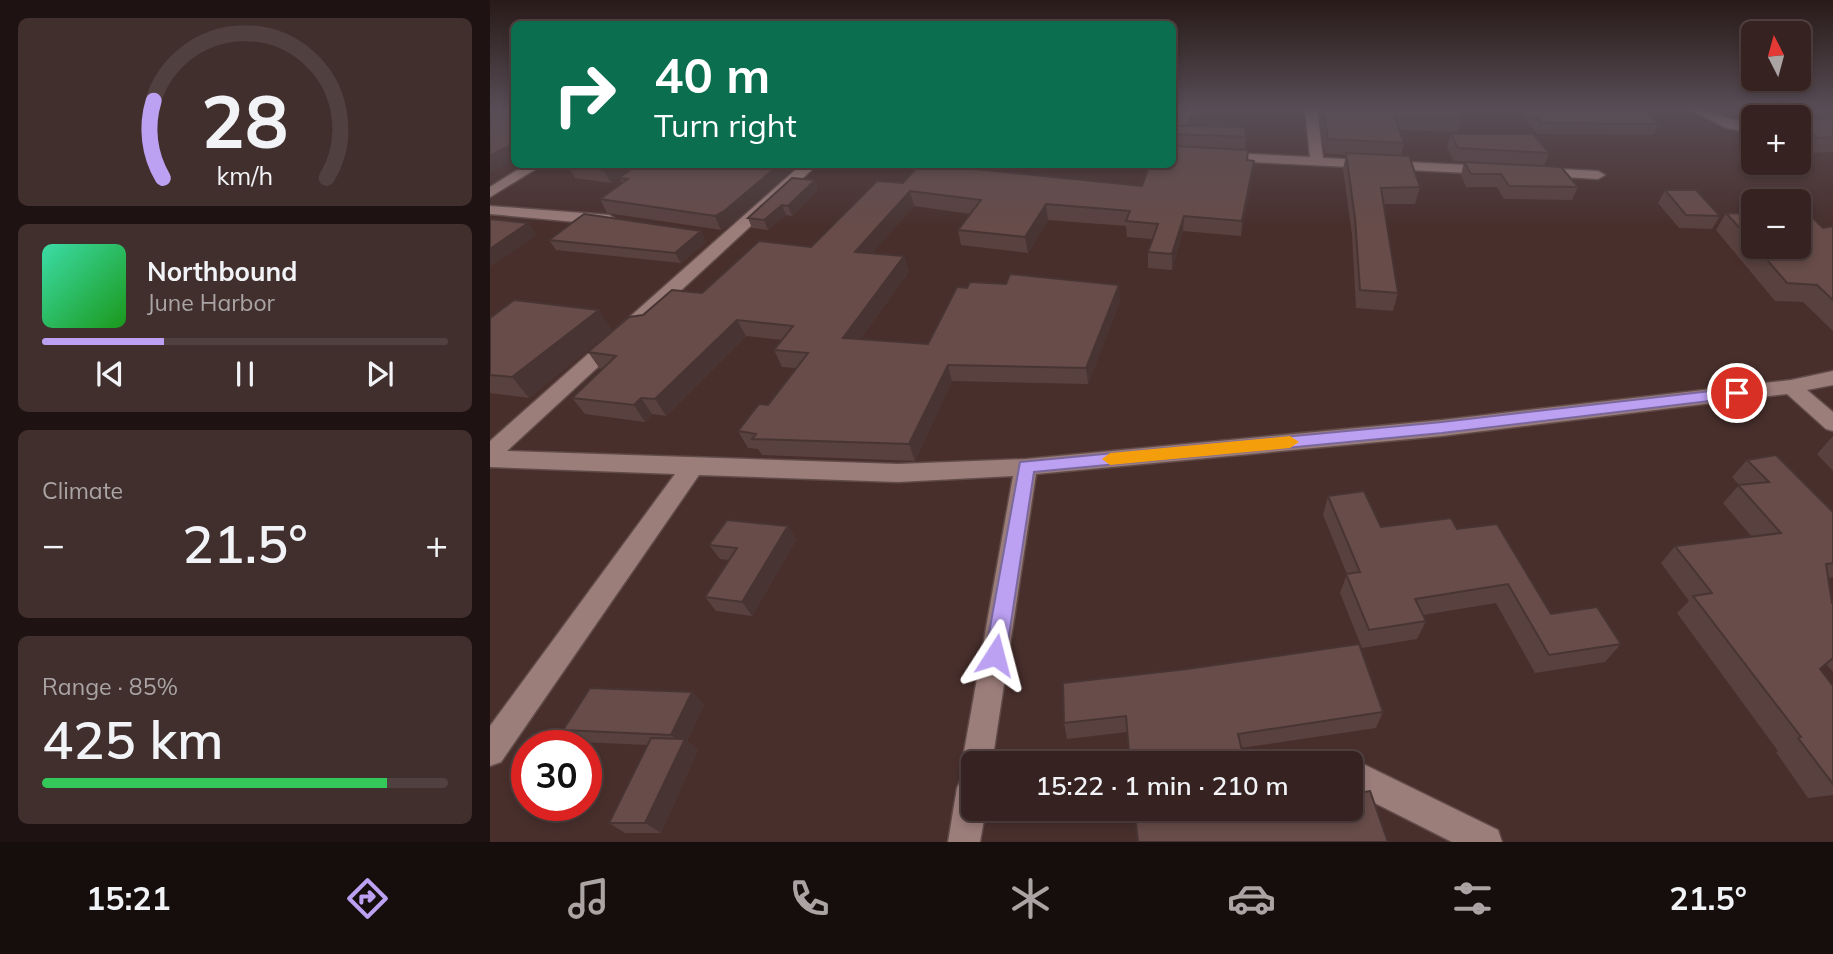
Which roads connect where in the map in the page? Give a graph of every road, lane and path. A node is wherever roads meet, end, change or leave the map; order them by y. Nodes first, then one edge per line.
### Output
1 (1315, 148) edge
2 (1176, 154) edge
3 (1317, 162) junction
4 (531, 168) edge
5 (807, 168) edge
6 (1598, 175) dead end
7 (490, 193) edge
8 (601, 202) edge
9 (490, 210) edge
10 (589, 217) junction
11 (627, 223) edge
12 (704, 234) dead end
13 (729, 238) junction
14 (1833, 378) edge
15 (1791, 387) junction
16 (1833, 424) edge
17 (490, 457) edge
18 (693, 466) junction
19 (1026, 467) junction
20 (490, 751) edge
21 (979, 751) edge
22 (1363, 780) edge
23 (968, 821) edge
24 (964, 842) edge
25 (1486, 842) edge

1 - 3 street
2 - 3 street
3 - 6 street
4 - 7 street
5 - 13 street
8 - 10 street
9 - 10 street
10 - 11 street
12 - 13 street
13 - 17 street
14 - 15 street
15 - 16 street
15 - 19 street
17 - 18 street
18 - 19 street
18 - 20 street
19 - 21 street
22 - 25 street
23 - 24 street

